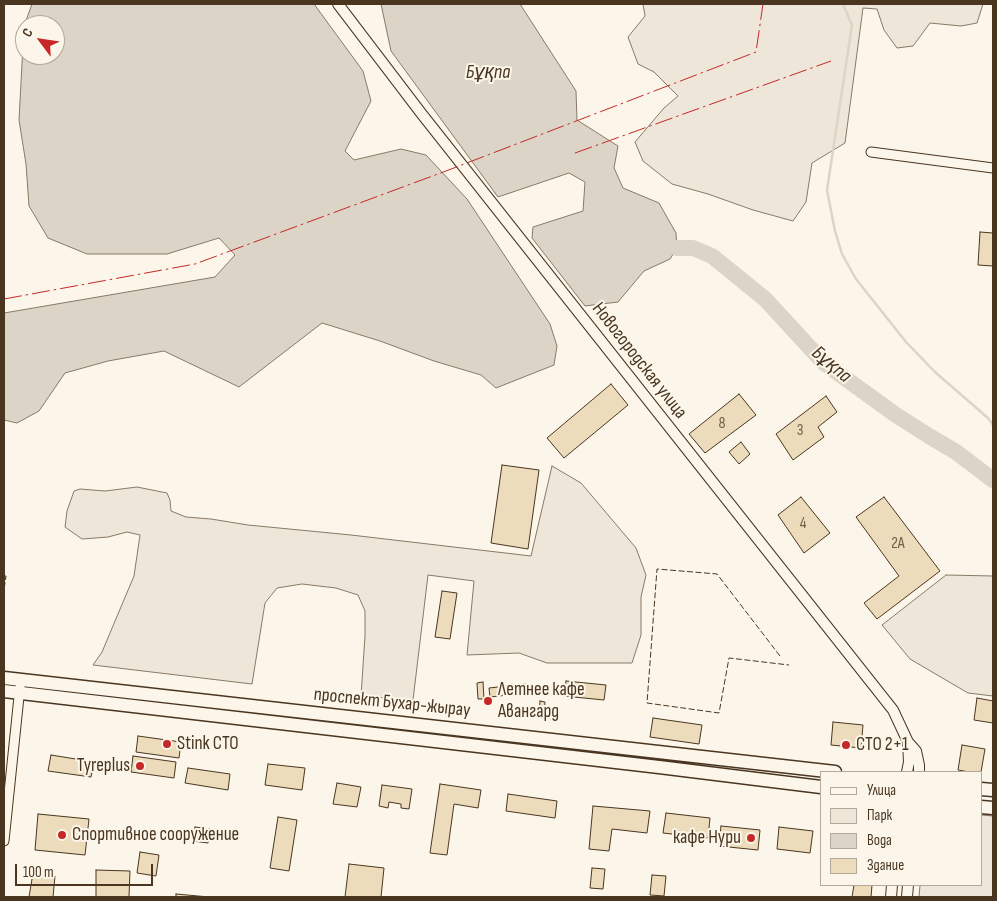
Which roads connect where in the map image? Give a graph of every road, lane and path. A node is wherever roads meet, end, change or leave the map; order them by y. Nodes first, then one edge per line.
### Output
1 (338, 4) edge
2 (871, 152) dead end
3 (993, 168) edge
4 (4, 678) edge
5 (20, 687) junction
6 (4, 692) edge
7 (495, 734) junction
8 (908, 742) junction
9 (493, 748) junction
10 (826, 771) edge
11 (907, 771) edge
12 (919, 771) edge
13 (820, 788) edge
14 (4, 841) edge

1 - 8 street, Новогородская улица
2 - 3 street
4 - 5 main road, проспект Бухар-жырау
5 - 6 main road, проспект Бухар-жырау
5 - 7 main road, проспект Бухар-жырау
5 - 9 main road, проспект Бухар-жырау
5 - 14 street
7 - 9 main road
7 - 10 main road, проспект Бухар-жырау
8 - 11 street, Новогородская улица
8 - 12 street, Новогородская улица
9 - 13 main road, проспект Бухар-жырау

